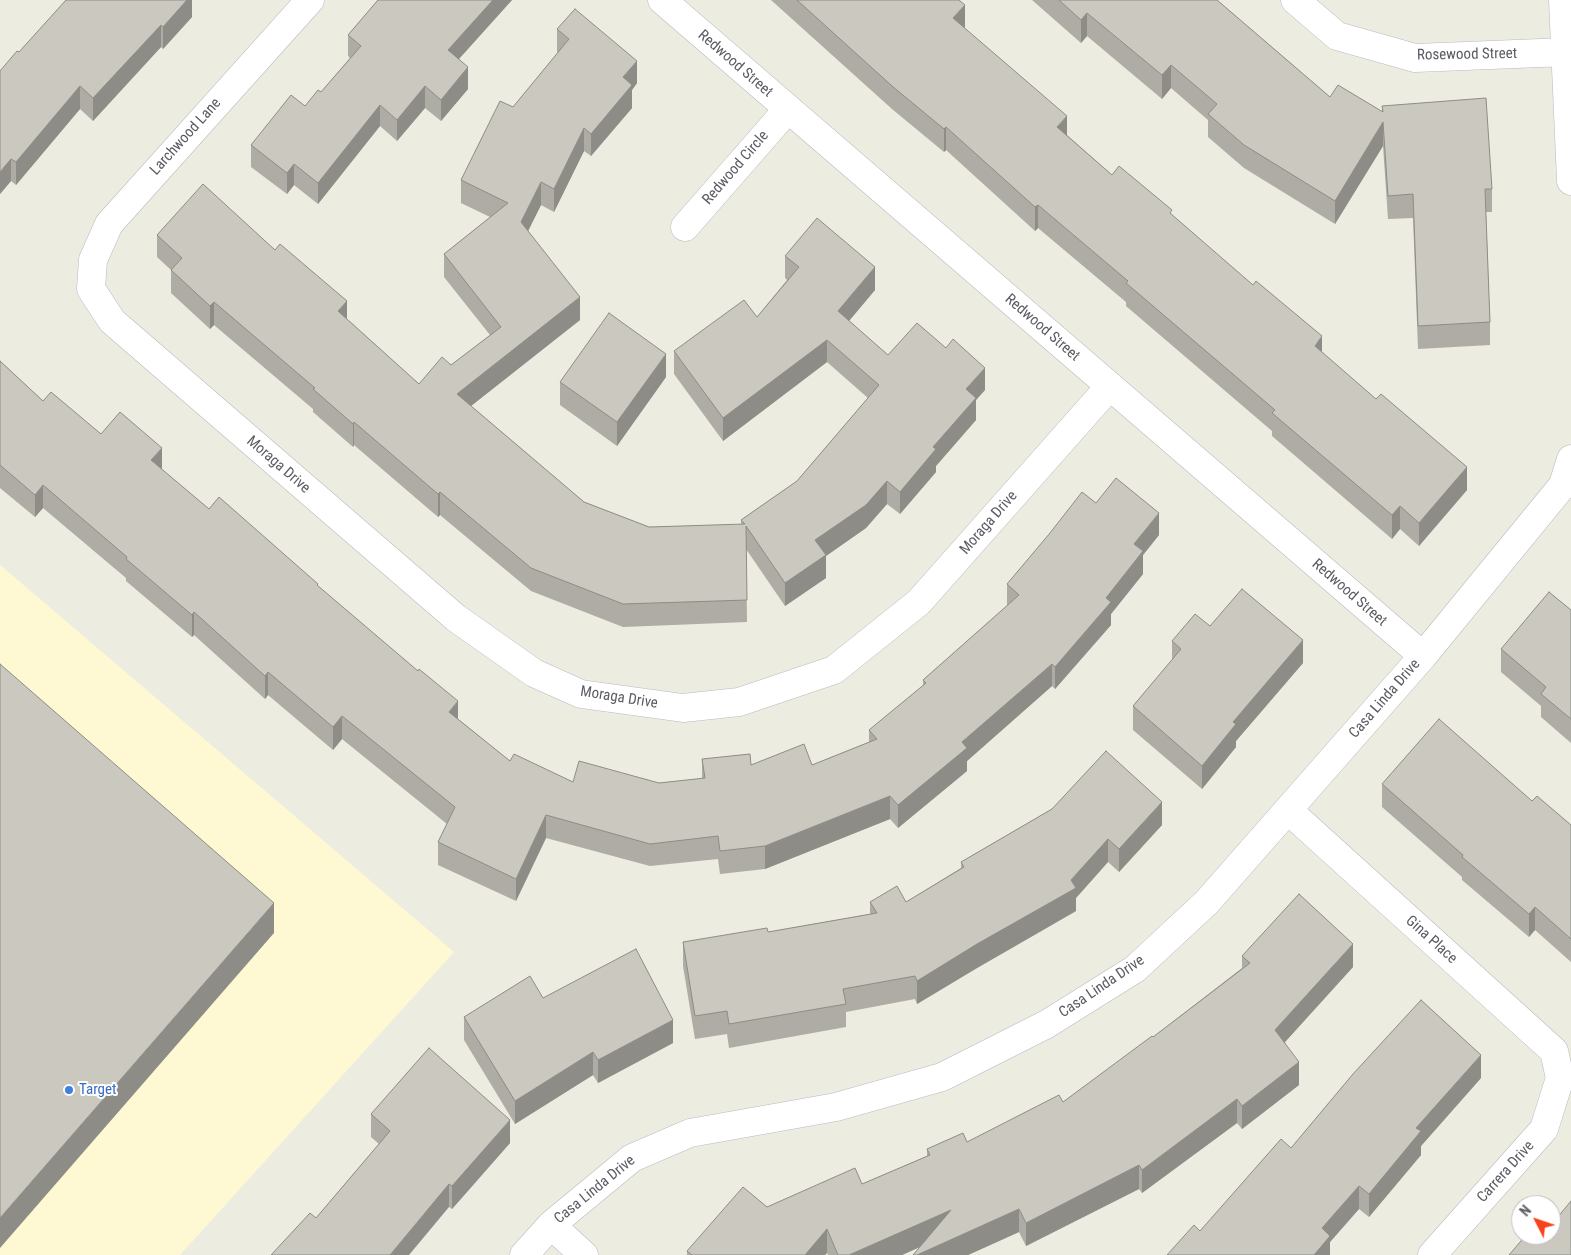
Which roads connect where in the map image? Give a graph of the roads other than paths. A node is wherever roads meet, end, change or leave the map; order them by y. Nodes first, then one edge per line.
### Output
1 (310, 0) edge
2 (662, 0) edge
3 (1295, 0) edge
4 (1563, 0) edge
5 (1566, 52) junction
6 (788, 109) junction
7 (1571, 181) edge
8 (685, 227) dead end
9 (91, 289) joint
10 (1110, 386) junction
11 (1571, 459) edge
12 (1567, 489) edge
13 (1423, 656) junction
14 (1288, 810) junction
15 (1560, 1078) joint
16 (551, 1226) junction
17 (524, 1255) edge
18 (584, 1255) edge
19 (1432, 1255) edge

1 - 9 street, Larchwood Lane
2 - 6 street, Redwood Street
3 - 5 street, Rosewood Street
4 - 5 street
5 - 7 street
6 - 8 street, Redwood Circle
6 - 10 street, Redwood Street
9 - 10 street, Moraga Drive
10 - 13 street, Redwood Street
11 - 12 street, Casa Linda Drive
12 - 13 street, Casa Linda Drive
13 - 14 street, Casa Linda Drive
14 - 15 street, Gina Place
14 - 16 street, Casa Linda Drive
15 - 19 street, Carrera Drive
16 - 17 street, Casa Linda Drive
16 - 18 street

